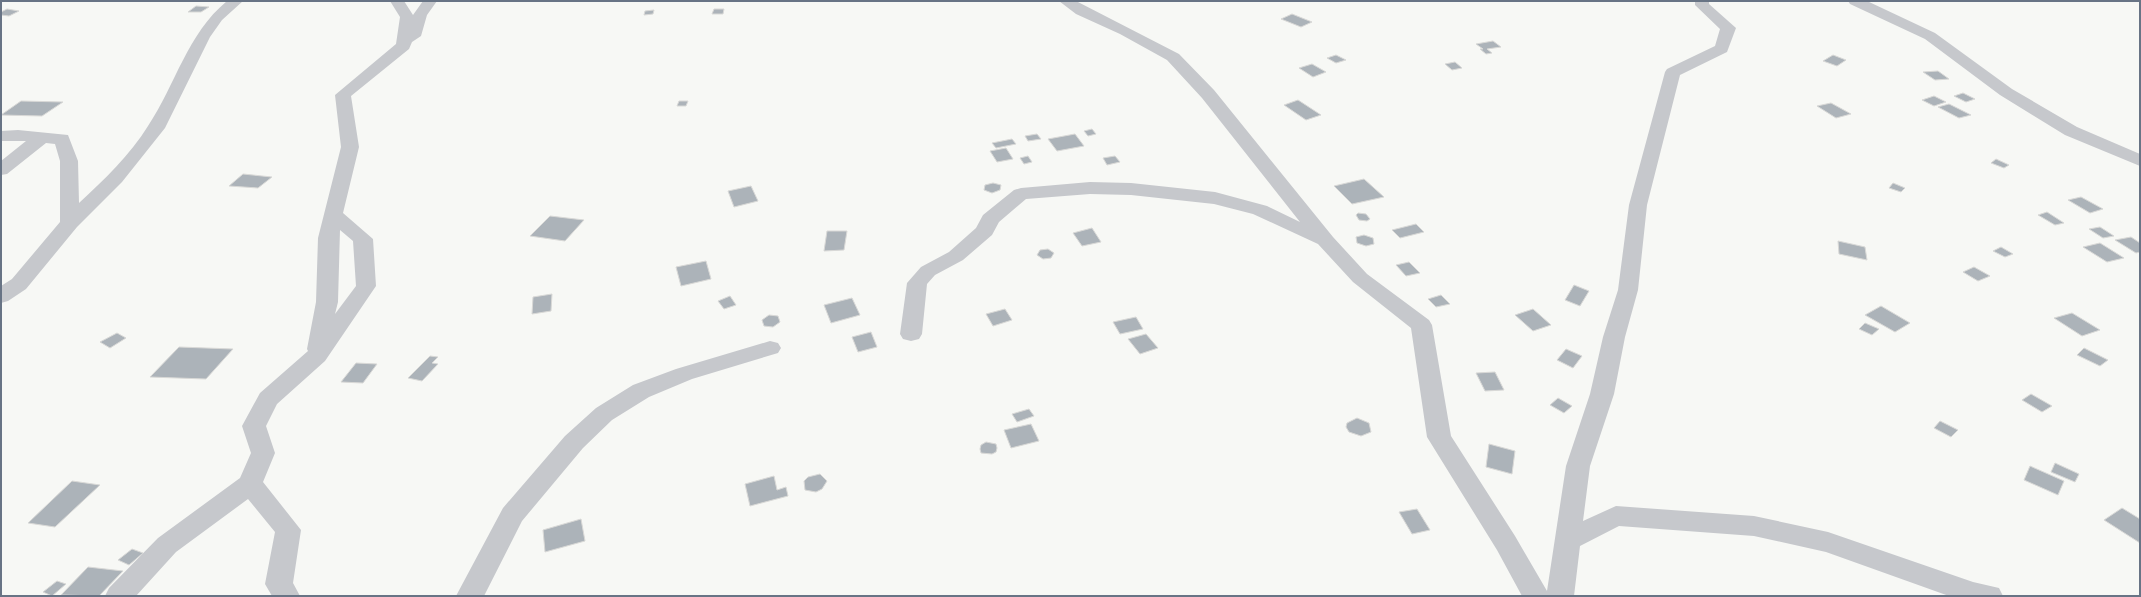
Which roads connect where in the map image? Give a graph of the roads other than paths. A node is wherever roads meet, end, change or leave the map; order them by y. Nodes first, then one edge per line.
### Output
1 (236, 1) edge
2 (397, 1) edge
3 (430, 1) edge
4 (1066, 1) edge
5 (1080, 1) edge
6 (1702, 1) edge
7 (1855, 1) edge
8 (1125, 31) junction
9 (404, 46) junction
10 (2071, 131) junction
11 (1, 136) edge
12 (42, 137) junction
13 (2140, 161) edge
14 (1, 170) edge
15 (2140, 174) edge
16 (333, 215) junction
17 (70, 223) junction
18 (1326, 241) junction
19 (1, 296) edge
20 (911, 334) dead end
21 (770, 348) dead end
22 (317, 356) junction
23 (250, 484) junction
24 (1568, 540) junction
25 (119, 596) edge
26 (286, 596) edge
27 (470, 596) edge
28 (1536, 596) edge
29 (1560, 596) edge
30 (1989, 596) edge

1 - 17 street
2 - 9 street
3 - 9 street
4 - 8 street
5 - 8 street
6 - 24 street
7 - 10 street
8 - 18 street
9 - 16 street
10 - 13 street
10 - 15 street
11 - 12 street
12 - 14 street
12 - 17 street
16 - 22 street
16 - 22 street
17 - 19 street
18 - 20 street
18 - 28 street
21 - 27 street
22 - 23 street
23 - 25 street
23 - 26 street
24 - 29 street
24 - 30 street

